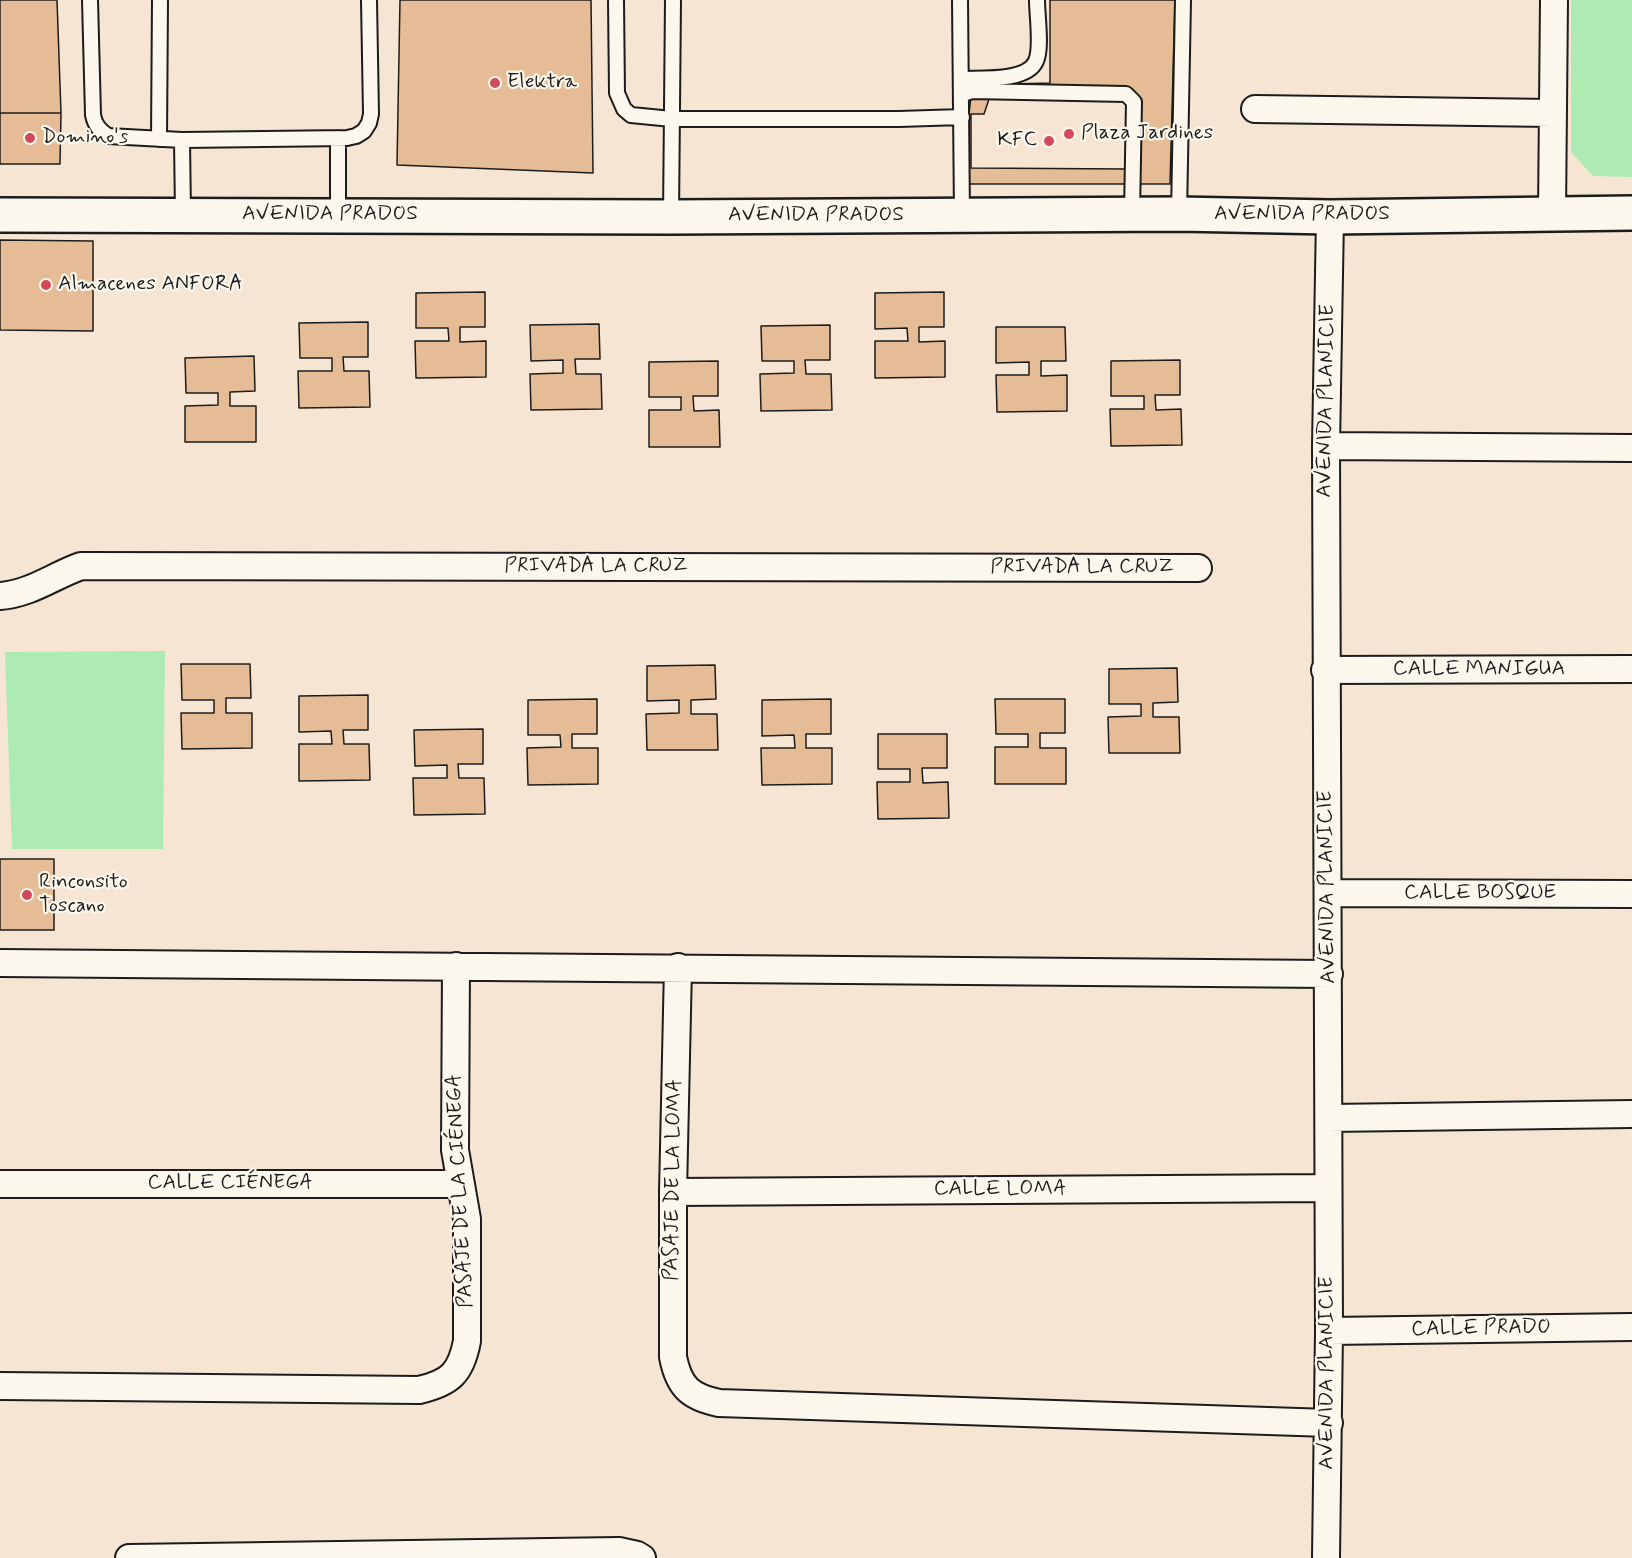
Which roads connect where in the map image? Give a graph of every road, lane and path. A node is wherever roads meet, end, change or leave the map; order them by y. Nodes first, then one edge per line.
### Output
1 (90, 0) edge
2 (160, 0) edge
3 (369, 0) edge
4 (616, 0) edge
5 (673, 0) edge
6 (960, 0) edge
7 (1037, 0) edge
8 (1183, 0) edge
9 (1554, 0) edge
10 (961, 79) junction
11 (961, 94) junction
12 (1255, 109) dead end
13 (1552, 112) junction
14 (962, 117) junction
15 (672, 119) junction
16 (338, 138) junction
17 (159, 139) junction
18 (182, 140) junction
19 (1552, 213) junction
20 (1632, 213) edge
21 (0, 214) edge
22 (183, 214) junction
23 (1132, 214) junction
24 (1179, 214) junction
25 (338, 215) junction
26 (962, 216) junction
27 (671, 217) junction
28 (1330, 217) junction
29 (1326, 446) junction
30 (1632, 448) edge
31 (1198, 568) dead end
32 (0, 596) edge
33 (1632, 669) edge
34 (1325, 670) junction
35 (1328, 893) junction
36 (1632, 894) edge
37 (0, 963) edge
38 (456, 966) junction
39 (678, 967) junction
40 (1329, 974) junction
41 (1632, 1114) edge
42 (1329, 1118) junction
43 (0, 1184) edge
44 (461, 1184) junction
45 (1328, 1188) junction
46 (673, 1192) junction
47 (1632, 1327) edge
48 (1329, 1331) junction
49 (0, 1386) edge
50 (1329, 1423) junction
51 (129, 1558) edge
52 (642, 1558) edge
53 (1326, 1558) edge

1 - 17 lane
2 - 17 lane
3 - 16 lane
4 - 15 lane
5 - 15 lane
6 - 10 lane
7 - 10 lane
8 - 24 lane
9 - 13 street
10 - 11 lane
11 - 14 lane
11 - 23 lane
12 - 13 street
13 - 19 street
14 - 15 lane
14 - 26 lane
15 - 27 lane
16 - 18 lane
16 - 25 lane
17 - 18 lane
18 - 22 lane
19 - 20 main road, AVENIDA PRADOS
19 - 28 main road, AVENIDA PRADOS
21 - 22 main road, AVENIDA PRADOS
22 - 25 main road, AVENIDA PRADOS
23 - 24 main road, AVENIDA PRADOS
23 - 26 main road, AVENIDA PRADOS
24 - 28 main road, AVENIDA PRADOS
25 - 27 main road, AVENIDA PRADOS
26 - 27 main road, AVENIDA PRADOS
28 - 29 street, AVENIDA PLANICIE
29 - 30 street
29 - 34 street, AVENIDA PLANICIE
31 - 32 street, PRIVADA LA CRUZ
33 - 34 street, CALLE MANIGUA
34 - 35 street, AVENIDA PLANICIE
35 - 36 street, CALLE BOSQUE
35 - 40 street, AVENIDA PLANICIE
37 - 38 street
38 - 39 street
38 - 44 street, PASAJE DE LA CIÉNEGA
39 - 40 street
39 - 46 street, PASAJE DE LA LOMA
40 - 42 street, AVENIDA PLANICIE
41 - 42 street
42 - 45 street, AVENIDA PLANICIE
43 - 44 street, CALLE CIÉNEGA
44 - 49 street, PASAJE DE LA CIÉNEGA
45 - 46 street, CALLE LOMA
45 - 48 street, AVENIDA PLANICIE
46 - 50 street, PASAJE DE LA LOMA
47 - 48 street, CALLE PRADO
48 - 50 street, AVENIDA PLANICIE
50 - 53 street, AVENIDA PLANICIE
51 - 52 street

